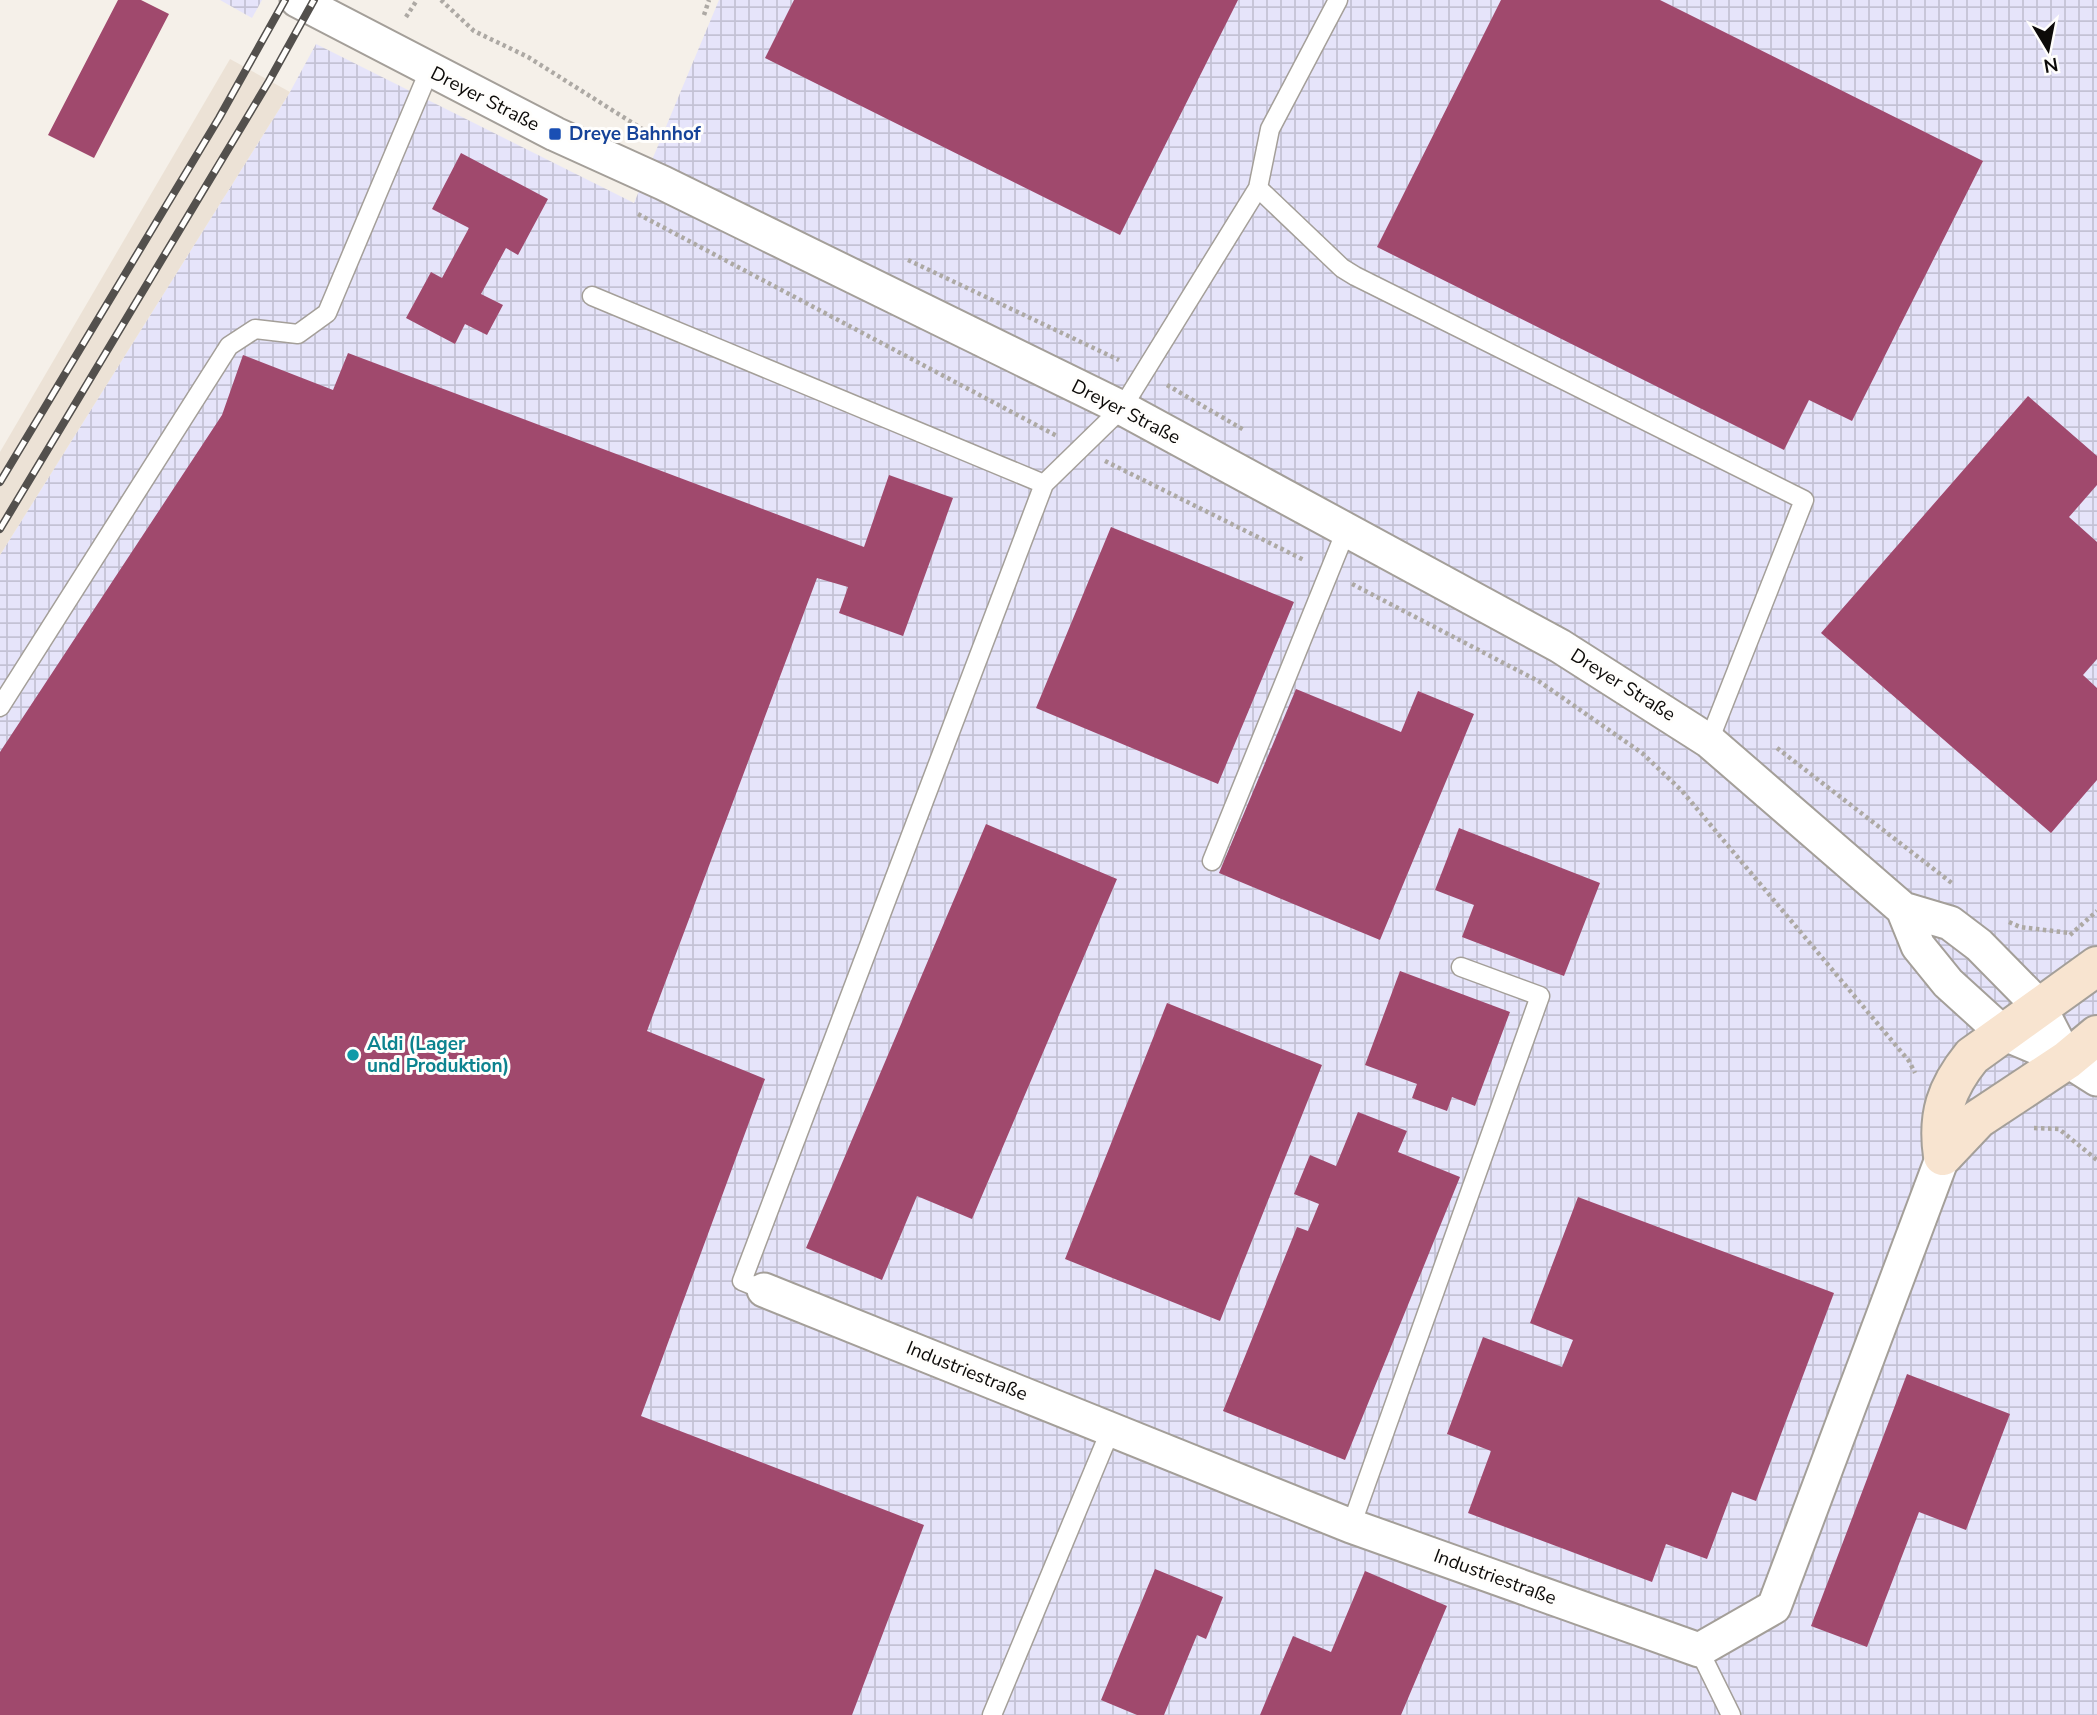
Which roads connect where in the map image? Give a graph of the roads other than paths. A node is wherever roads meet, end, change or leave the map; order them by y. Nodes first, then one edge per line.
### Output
1 (297, 0) edge
2 (1338, 0) edge
3 (429, 71) junction
4 (1258, 188) junction
5 (592, 296) dead end
6 (1122, 408) junction
7 (1044, 484) junction
8 (1347, 528) junction
9 (0, 707) edge
10 (1709, 741) junction
11 (1212, 861) dead end
12 (1903, 909) junction
13 (2097, 966) edge
14 (1461, 967) dead end
15 (2039, 1006) junction
16 (2003, 1033) junction
17 (2097, 1035) edge
18 (2082, 1070) edge
19 (1942, 1156) junction
20 (764, 1290) joint
21 (1111, 1429) junction
22 (1352, 1526) junction
23 (1699, 1650) junction
24 (992, 1715) edge
25 (1731, 1715) edge

1 - 3 street, Dreyer Straße
2 - 4 lane
3 - 6 street, Dreyer Straße
3 - 9 lane
4 - 6 lane
4 - 10 lane
5 - 7 lane
6 - 7 lane
6 - 8 street, Dreyer Straße
7 - 20 lane
8 - 10 street, Dreyer Straße
8 - 11 lane
10 - 12 street, Dreyer Straße
12 - 15 street, Dreyer Straße
12 - 16 street, Dreyer Straße
13 - 15 street
14 - 22 lane
15 - 16 street
15 - 18 street, Dreyer Straße
16 - 18 street, Dreyer Straße
16 - 19 street
17 - 18 street
18 - 19 street
19 - 23 street
20 - 21 street, Industriestraße
21 - 22 street, Industriestraße
21 - 24 lane
22 - 23 street, Industriestraße
23 - 25 lane

